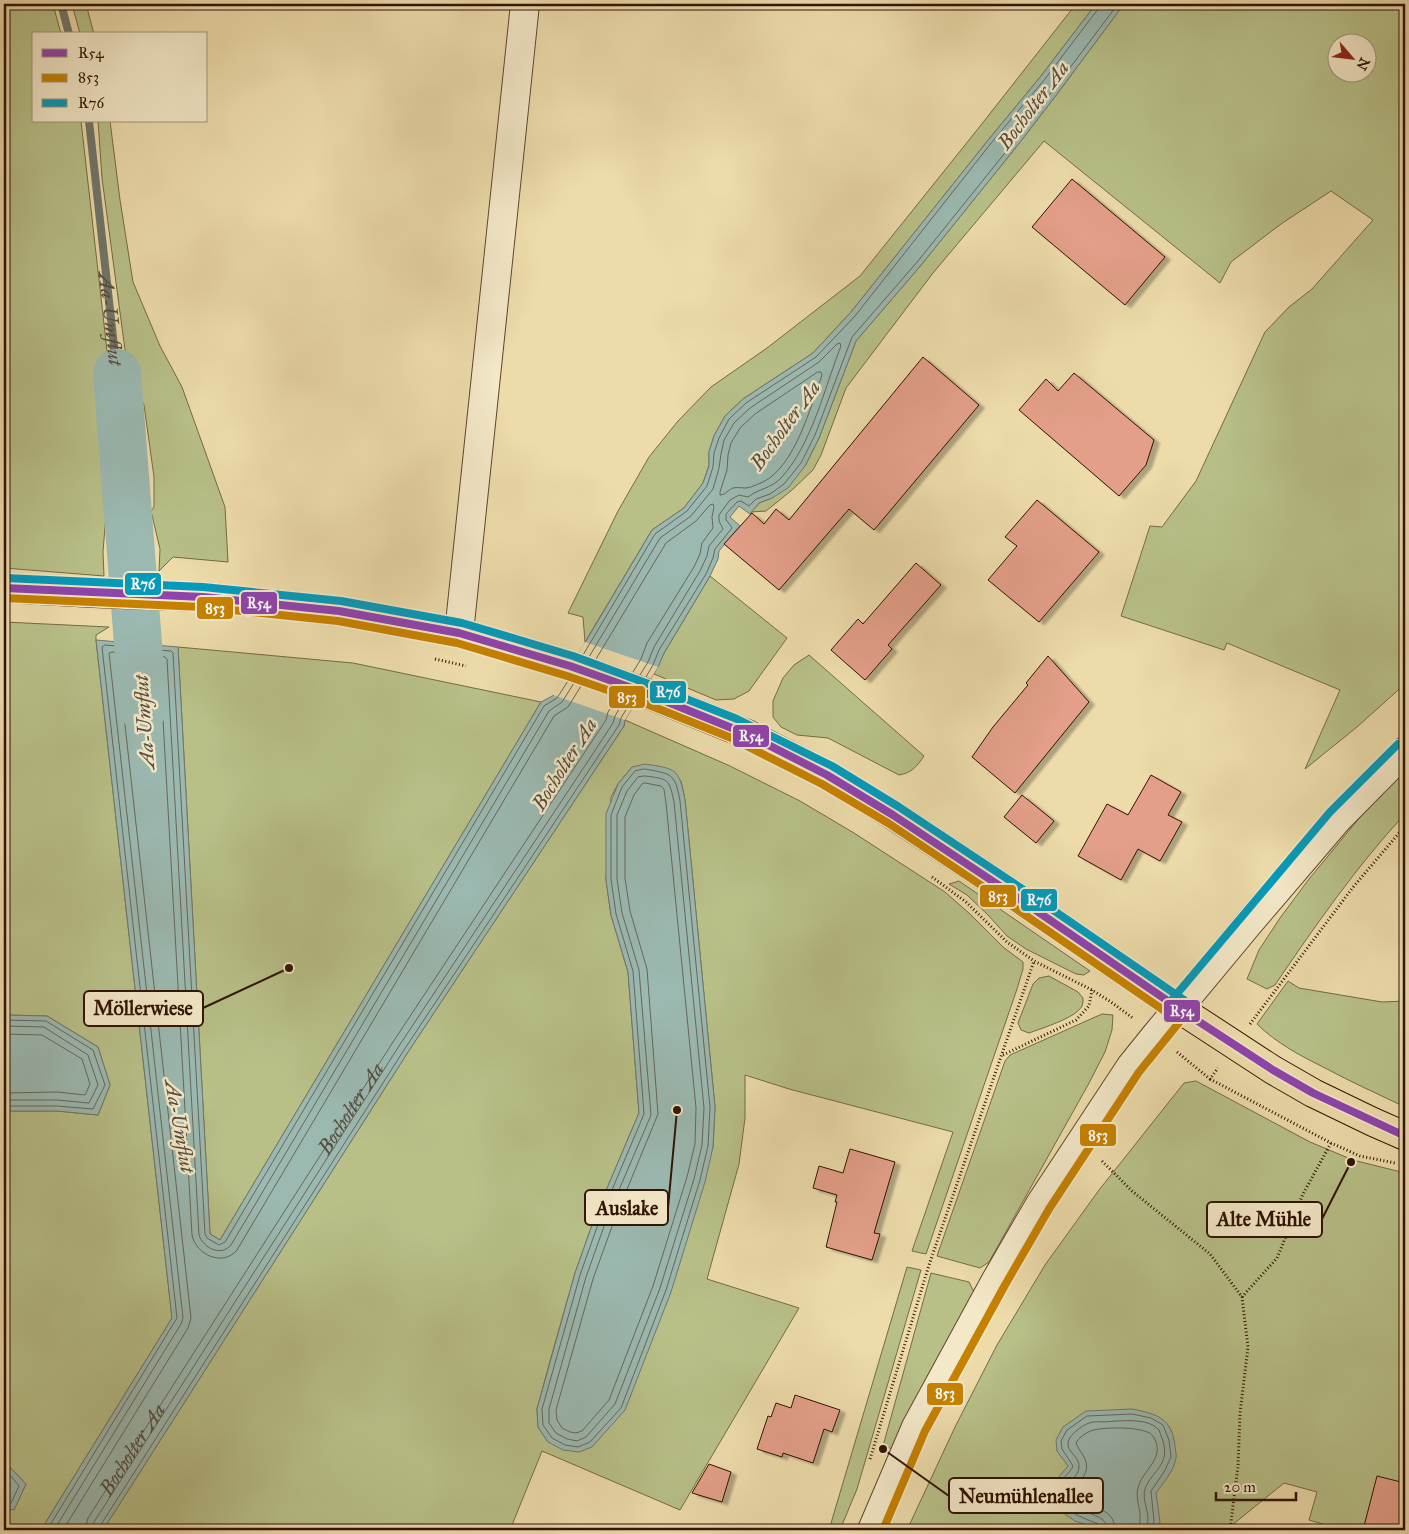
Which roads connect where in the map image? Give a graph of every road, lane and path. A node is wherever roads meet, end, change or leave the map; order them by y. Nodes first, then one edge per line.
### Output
1 (525, 4) edge
2 (4, 588) edge
3 (459, 633) junction
4 (431, 658) dead end
5 (469, 666) dead end
6 (1405, 751) edge
7 (1405, 826) edge
8 (931, 876) dead end
9 (1034, 961) junction
10 (1092, 990) junction
11 (1178, 1008) junction
12 (1156, 1034) junction
13 (1234, 1045) junction
14 (1002, 1055) junction
15 (1210, 1079) junction
16 (1405, 1136) edge
17 (1082, 1141) junction
18 (1331, 1143) junction
19 (1396, 1163) dead end
20 (1242, 1297) junction
21 (870, 1461) dead end
22 (872, 1530) edge
23 (1230, 1530) edge

1 - 3 street
2 - 3 main road
3 - 11 main road
4 - 5 path
6 - 11 street
7 - 13 path
8 - 9 path
9 - 10 path
9 - 14 path
10 - 12 path
10 - 14 path
11 - 12 street
11 - 13 main road
12 - 15 path
12 - 17 street
13 - 15 path
13 - 16 main road
14 - 21 path
15 - 18 path
17 - 20 path
17 - 22 street
18 - 19 path
18 - 20 path
20 - 23 path

